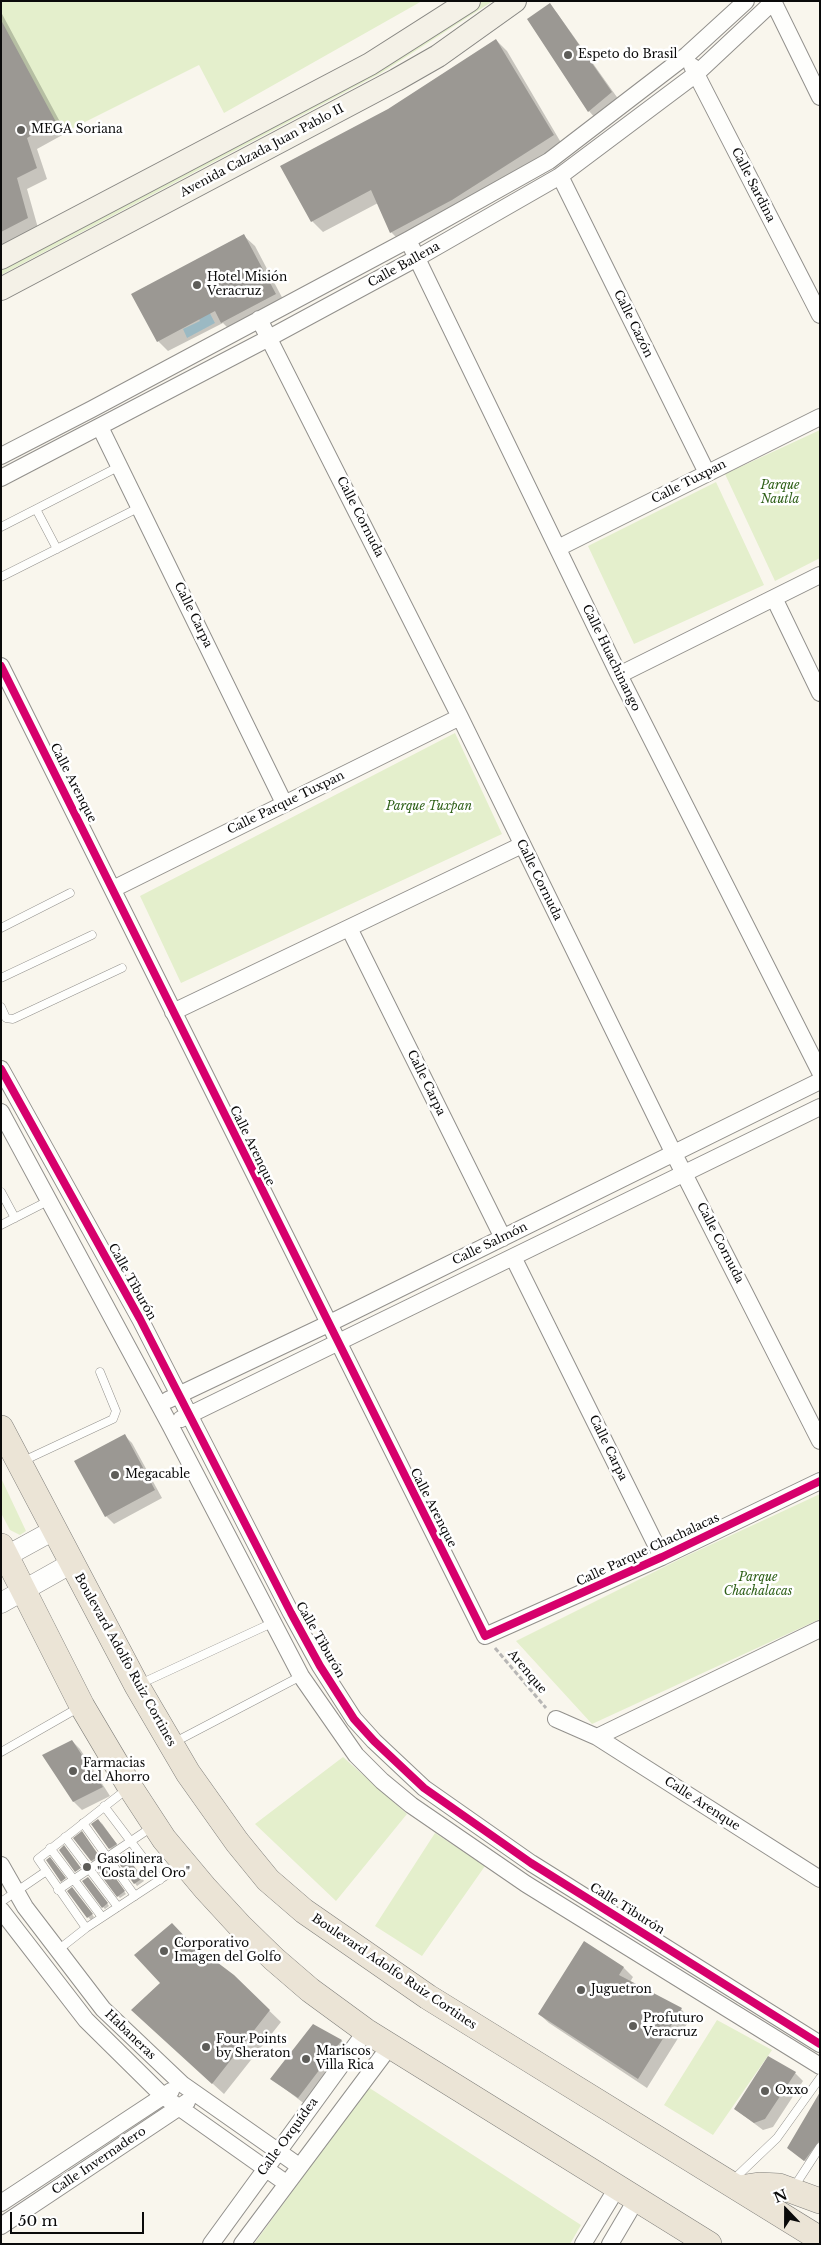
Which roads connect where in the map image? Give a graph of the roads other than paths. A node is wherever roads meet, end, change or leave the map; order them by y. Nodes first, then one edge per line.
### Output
1 (469, 1) edge
2 (515, 1) edge
3 (746, 1) edge
4 (773, 2) edge
5 (687, 55) junction
6 (696, 74) junction
7 (820, 97) edge
8 (560, 176) junction
9 (408, 240) junction
10 (1, 258) edge
11 (417, 258) junction
12 (1, 289) edge
13 (820, 316) edge
14 (259, 319) junction
15 (269, 338) junction
16 (820, 417) edge
17 (100, 427) junction
18 (1, 456) edge
19 (120, 466) junction
20 (707, 473) junction
21 (1, 478) edge
22 (140, 507) junction
23 (36, 509) junction
24 (1, 526) edge
25 (558, 548) junction
26 (57, 549) junction
27 (820, 575) edge
28 (1, 577) edge
29 (774, 598) junction
30 (1, 666) edge
31 (619, 675) junction
32 (820, 693) edge
33 (460, 717) junction
34 (284, 804) junction
35 (522, 845) junction
36 (113, 889) junction
37 (70, 893) dead end
38 (1, 928) edge
39 (349, 928) junction
40 (92, 935) dead end
41 (122, 968) dead end
42 (1, 978) edge
43 (1, 1007) edge
44 (173, 1012) junction
45 (1, 1069) edge
46 (820, 1072) edge
47 (820, 1081) edge
48 (820, 1108) edge
49 (1, 1112) edge
50 (674, 1154) junction
51 (684, 1173) junction
52 (1, 1192) edge
53 (48, 1201) junction
54 (15, 1218) junction
55 (1, 1225) edge
56 (503, 1238) junction
57 (514, 1258) junction
58 (328, 1324) junction
59 (338, 1343) junction
60 (100, 1372) dead end
61 (178, 1394) junction
62 (158, 1405) junction
63 (189, 1415) junction
64 (170, 1425) junction
65 (1, 1428) edge
66 (820, 1441) edge
67 (19, 1462) junction
68 (820, 1481) edge
69 (54, 1530) junction
70 (3, 1554) edge
71 (662, 1557) junction
72 (72, 1563) junction
73 (24, 1590) junction
74 (1, 1603) edge
75 (272, 1623) junction
76 (820, 1629) edge
77 (485, 1636) joint
78 (301, 1676) junction
79 (137, 1686) junction
80 (82, 1706) junction
81 (556, 1719) road end
82 (597, 1737) junction
83 (171, 1744) junction
84 (1, 1752) edge
85 (130, 1787) junction
86 (104, 1806) junction
87 (83, 1824) junction
88 (155, 1825) junction
89 (65, 1837) junction
90 (130, 1841) junction
91 (50, 1848) junction
92 (107, 1857) junction
93 (184, 1863) junction
94 (1, 1865) edge
95 (88, 1870) junction
96 (46, 1872) junction
97 (820, 1879) edge
98 (73, 1880) junction
99 (160, 1880) junction
100 (58, 1890) junction
101 (15, 1892) junction
102 (135, 1896) junction
103 (1, 1902) edge
104 (118, 1907) junction
105 (1, 1910) edge
106 (102, 1917) junction
107 (86, 1928) junction
108 (58, 1950) junction
109 (366, 2031) junction
110 (820, 2044) edge
111 (390, 2046) junction
112 (820, 2066) edge
113 (820, 2078) edge
114 (182, 2084) junction
115 (163, 2096) junction
116 (197, 2096) junction
117 (179, 2108) junction
118 (820, 2147) edge
119 (278, 2150) junction
120 (299, 2166) junction
121 (264, 2168) junction
122 (286, 2183) junction
123 (735, 2186) junction
124 (791, 2191) junction
125 (626, 2194) junction
126 (820, 2201) edge
127 (1, 2203) edge
128 (1, 2226) edge
129 (820, 2239) edge
130 (211, 2244) edge
131 (242, 2244) edge
132 (583, 2244) edge
133 (610, 2244) edge
134 (709, 2244) edge

1 - 10 main road
2 - 12 main road, Avenida Calzada Juan Pablo II
3 - 5 street, Calle Ballena
4 - 6 street, Calle Ballena
4 - 7 street
5 - 6 street, Calle Sardina
5 - 9 street, Calle Ballena
6 - 8 street, Calle Ballena
6 - 13 street, Calle Sardina
8 - 11 street, Calle Ballena
8 - 20 street, Calle Cazón
9 - 11 street, Calle Huachinango
9 - 14 street, Calle Ballena
11 - 15 street, Calle Ballena
11 - 25 street, Calle Huachinango
14 - 15 street, Calle Cornuda
14 - 18 street, Calle Ballena
15 - 17 street, Calle Ballena
15 - 33 street, Calle Cornuda
16 - 20 street, Calle Tuxpan
17 - 19 street, Calle Carpa
17 - 21 street, Calle Ballena
19 - 22 street, Calle Carpa
19 - 23 lane
20 - 25 street, Calle Tuxpan
22 - 26 lane
22 - 34 street, Calle Carpa
23 - 24 lane
23 - 26 lane
25 - 31 street, Calle Huachinango
26 - 28 lane
27 - 29 street
29 - 31 street
29 - 32 street
30 - 36 street, Calle Arenque
31 - 46 street, Calle Huachinango
33 - 34 street, Calle Parque Tuxpan
33 - 35 street, Calle Cornuda
34 - 36 street, Calle Parque Tuxpan
35 - 39 street
35 - 50 street, Calle Cornuda
36 - 44 street, Calle Arenque
37 - 38 lane
39 - 44 street
39 - 56 street, Calle Carpa
40 - 42 lane
41 - 43 lane
44 - 58 street, Calle Arenque
45 - 61 street, Calle Tiburón
47 - 50 street, Calle Salmón
48 - 51 street, Calle Salmón
49 - 53 street
50 - 51 street, Calle Cornuda
50 - 56 street, Calle Salmón
51 - 57 street, Calle Salmón
51 - 66 street, Calle Cornuda
52 - 54 lane
53 - 54 lane
53 - 62 street
54 - 55 lane
56 - 58 street, Calle Salmón
57 - 59 street, Calle Salmón
57 - 71 street, Calle Carpa
58 - 59 street, Calle Arenque
58 - 61 street, Calle Salmón
59 - 63 street, Calle Salmón
59 - 77 street, Calle Arenque
60 - 67 lane
61 - 62 street, Calle Salmón
61 - 63 street, Calle Tiburón
62 - 64 street
63 - 64 street, Calle Salmón
63 - 110 street, Calle Tiburón
64 - 75 street
65 - 67 main road, Boulevard Adolfo Ruiz Cortines
67 - 69 main road, Boulevard Adolfo Ruiz Cortines
68 - 71 street, Calle Parque Chachalacas
69 - 70 street
69 - 72 main road, Boulevard Adolfo Ruiz Cortines
70 - 73 main road
71 - 77 street, Calle Parque Chachalacas
72 - 73 street
72 - 79 main road, Boulevard Adolfo Ruiz Cortines
73 - 74 street
73 - 80 main road
75 - 78 street
75 - 79 lane
76 - 82 street
78 - 83 lane
78 - 112 street
79 - 83 main road, Boulevard Adolfo Ruiz Cortines
80 - 84 lane
80 - 85 main road
81 - 82 street, Calle Arenque
82 - 97 street, Calle Arenque
83 - 123 main road, Boulevard Adolfo Ruiz Cortines
85 - 86 lane
85 - 88 main road
86 - 87 lane
86 - 90 lane
87 - 89 lane
87 - 92 lane
88 - 90 lane
88 - 93 main road
89 - 91 lane
89 - 95 lane
90 - 92 lane
90 - 99 lane
91 - 96 lane
91 - 98 lane
92 - 95 lane
92 - 102 lane
93 - 99 lane
93 - 109 main road
94 - 101 street, Habaneras
95 - 98 lane
95 - 104 lane
96 - 100 lane
96 - 101 lane
98 - 100 lane
98 - 106 lane
99 - 102 lane
100 - 107 lane
101 - 103 lane
101 - 108 street, Habaneras
102 - 104 lane
104 - 106 lane
105 - 115 street, Habaneras
106 - 107 lane
107 - 108 lane
108 - 114 street, Habaneras
109 - 111 main road
109 - 119 street, Calle Orquídea
111 - 120 street, Calle Orquídea
111 - 125 main road
113 - 123 lane
114 - 115 street, Calle Invernadero
114 - 116 street, Habaneras
115 - 117 street, Habaneras
115 - 127 street, Calle Invernadero
116 - 117 street, Calle Invernadero
116 - 119 street, Habaneras
117 - 121 street, Habaneras
117 - 128 street, Calle Invernadero
118 - 124 lane
119 - 120 street, Habaneras
119 - 121 street, Calle Orquídea
120 - 122 street, Calle Orquídea
121 - 122 street, Habaneras
121 - 130 street, Calle Orquídea
122 - 131 street, Calle Orquídea
123 - 124 main road
123 - 129 main road, Boulevard Adolfo Ruiz Cortines
124 - 126 main road
125 - 132 street
125 - 133 street
125 - 134 main road

